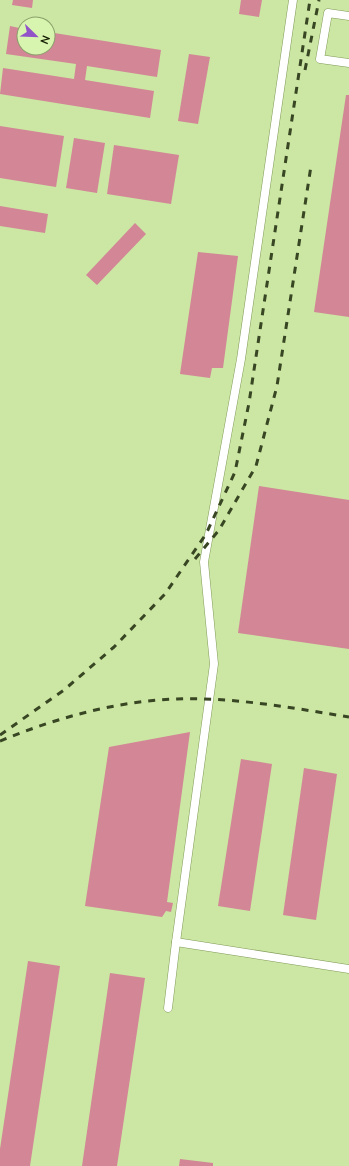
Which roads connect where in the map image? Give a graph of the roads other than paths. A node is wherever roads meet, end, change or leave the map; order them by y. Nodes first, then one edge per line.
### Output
1 (293, 0) edge
2 (349, 16) edge
3 (349, 63) edge
4 (176, 942) junction
5 (349, 969) edge
6 (168, 1008) dead end

1 - 4 lane
2 - 3 lane
4 - 5 lane
4 - 6 lane

